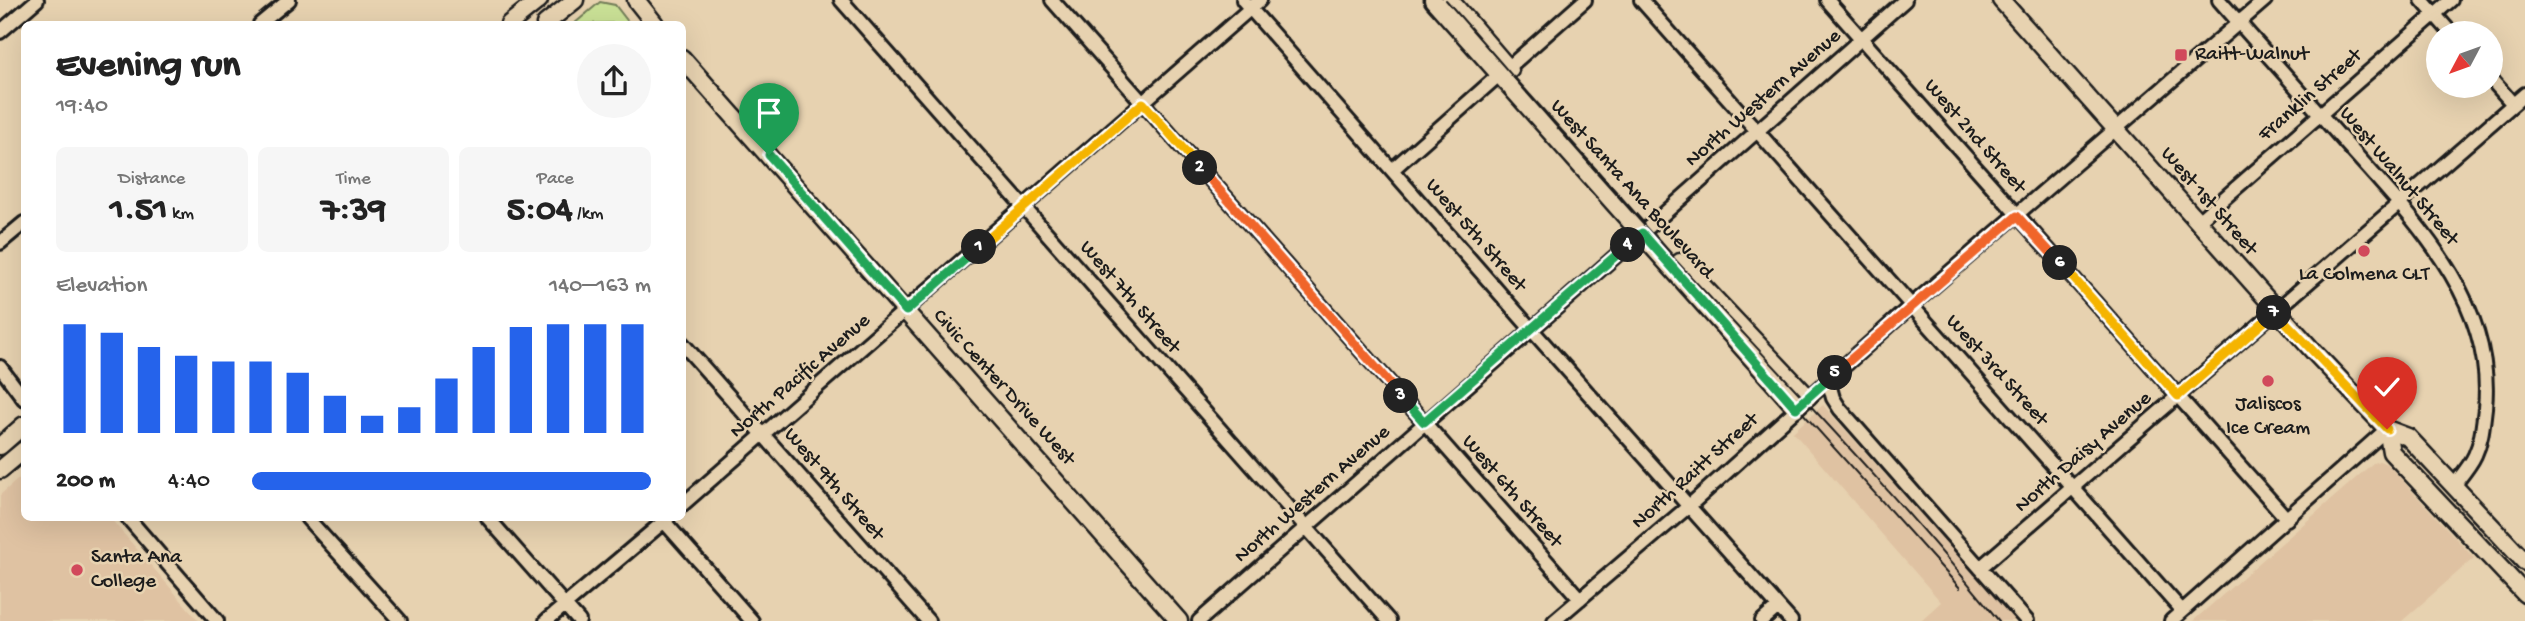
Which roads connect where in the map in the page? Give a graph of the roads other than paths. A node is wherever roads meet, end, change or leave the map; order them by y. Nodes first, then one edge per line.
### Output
1 (37, 0) edge
2 (289, 0) edge
3 (539, 0) edge
4 (575, 0) edge
5 (636, 0) edge
6 (841, 0) edge
7 (1052, 0) edge
8 (1433, 0) edge
9 (1450, 0) edge
10 (1585, 0) edge
11 (1641, 0) edge
12 (1827, 0) edge
13 (1905, 0) edge
14 (2001, 0) edge
15 (2219, 0) edge
16 (2265, 0) edge
17 (2422, 0) edge
18 (2451, 0) edge
19 (1251, 3) edge
20 (2435, 14) junction
21 (264, 21) edge
22 (513, 21) edge
23 (549, 21) edge
24 (653, 21) edge
25 (2441, 21) edge
26 (2239, 23) junction
27 (0, 32) edge
28 (1862, 39) junction
29 (686, 63) edge
30 (1504, 71) junction
31 (2503, 93) edge
32 (2525, 94) edge
33 (1143, 103) junction
34 (2513, 104) junction
35 (2320, 114) junction
36 (2115, 129) junction
37 (1756, 130) junction
38 (1392, 170) junction
39 (2399, 203) junction
40 (1024, 207) junction
41 (2017, 216) junction
42 (2197, 222) junction
43 (21, 226) edge
44 (1645, 230) junction
45 (0, 243) edge
46 (1912, 305) junction
47 (906, 311) junction
48 (2276, 312) junction
49 (1531, 329) junction
50 (686, 347) edge
51 (0, 367) edge
52 (1828, 380) junction
53 (21, 395) edge
54 (2178, 396) junction
55 (1802, 403) junction
56 (1424, 422) junction
57 (21, 428) edge
58 (2387, 429) junction
59 (764, 435) junction
60 (0, 446) edge
61 (21, 452) edge
62 (0, 470) edge
63 (2454, 485) junction
64 (2073, 487) junction
65 (686, 502) edge
66 (1689, 506) junction
67 (2287, 519) junction
68 (131, 521) edge
69 (310, 521) edge
70 (491, 521) edge
71 (662, 521) edge
72 (666, 521) edge
73 (1306, 528) junction
74 (2525, 562) edge
75 (1980, 568) junction
76 (2525, 594) edge
77 (1580, 599) junction
78 (565, 605) junction
79 (1778, 607) junction
80 (2182, 611) junction
81 (217, 621) edge
82 (400, 621) edge
83 (546, 621) edge
84 (579, 621) edge
85 (752, 621) edge
86 (928, 621) edge
87 (1179, 621) edge
88 (1199, 621) edge
89 (1389, 621) edge
90 (1554, 621) edge
91 (1762, 621) edge
92 (1791, 621) edge
93 (2027, 621) edge
94 (2171, 621) edge

1 - 27 street
2 - 21 street
3 - 22 main road
4 - 23 main road
5 - 24 main road
6 - 40 street, West 7th Street
7 - 33 street, West 6th Street
8 - 30 main road, West Santa Ana Boulevard
9 - 30 main road, West Santa Ana Boulevard
10 - 30 street
11 - 37 street, West 3rd Street
12 - 28 street, West 2nd Street
13 - 28 street, North Western Avenue
14 - 36 main road, West 1st Street
15 - 26 street, West Walnut Street
16 - 26 street, North Raitt Street
17 - 20 street
18 - 20 street, Franklin Street
19 - 33 street, North Pacific Avenue
19 - 38 street, West 5th Street
20 - 25 street
20 - 35 street, Franklin Street
26 - 35 street, West Walnut Street
26 - 36 street, North Raitt Street
28 - 37 street, North Western Avenue
28 - 41 street, West 2nd Street
29 - 47 main road, Civic Center Drive West
30 - 38 street
30 - 44 main road, West Santa Ana Boulevard
31 - 34 street
32 - 34 street, North Daisy Avenue
33 - 40 street, North Pacific Avenue
33 - 56 street, West 6th Street
34 - 39 street, North Daisy Avenue
35 - 39 street, West Walnut Street
35 - 42 street, Franklin Street
36 - 41 street, North Raitt Street
36 - 42 main road, West 1st Street
37 - 44 street, North Western Avenue
37 - 46 street, West 3rd Street
38 - 49 street, West 5th Street
39 - 48 street, North Daisy Avenue
39 - 63 street, West Walnut Street
40 - 47 street, North Pacific Avenue
40 - 73 street, West 7th Street
41 - 46 street, North Raitt Street
41 - 54 street, West 2nd Street
42 - 48 main road, West 1st Street
43 - 45 street
44 - 49 street, North Western Avenue
44 - 55 main road, West Santa Ana Boulevard
46 - 52 street, North Raitt Street
46 - 64 street, West 3rd Street
47 - 59 street, North Pacific Avenue
47 - 87 main road, Civic Center Drive West
48 - 54 street, North Daisy Avenue
48 - 58 main road, West 1st Street
49 - 56 street, North Western Avenue
49 - 66 street, West 5th Street
50 - 59 street, West 9th Street
51 - 53 street
52 - 55 street, North Raitt Street
52 - 75 street
54 - 64 street, North Daisy Avenue
54 - 67 street, West 2nd Street
55 - 66 street, North Raitt Street
56 - 73 street, North Western Avenue
56 - 77 street, West 6th Street
57 - 60 main road
58 - 63 main road, West 1st Street
58 - 67 street
58 - 76 main road, West 1st Street
59 - 65 street, North Pacific Avenue
59 - 86 street, West 9th Street
61 - 62 main road
63 - 74 main road, West 1st Street
64 - 75 street, North Daisy Avenue
64 - 80 street, West 3rd Street
66 - 77 street, North Raitt Street
66 - 79 street, West 5th Street
67 - 80 street
68 - 81 street
69 - 82 street
70 - 78 street
71 - 78 street
72 - 85 street
73 - 88 street, North Western Avenue
73 - 89 street, West 7th Street
75 - 93 street
77 - 90 street, North Raitt Street
78 - 83 street
78 - 84 street
79 - 91 street
79 - 92 street, West 5th Street
80 - 94 street

